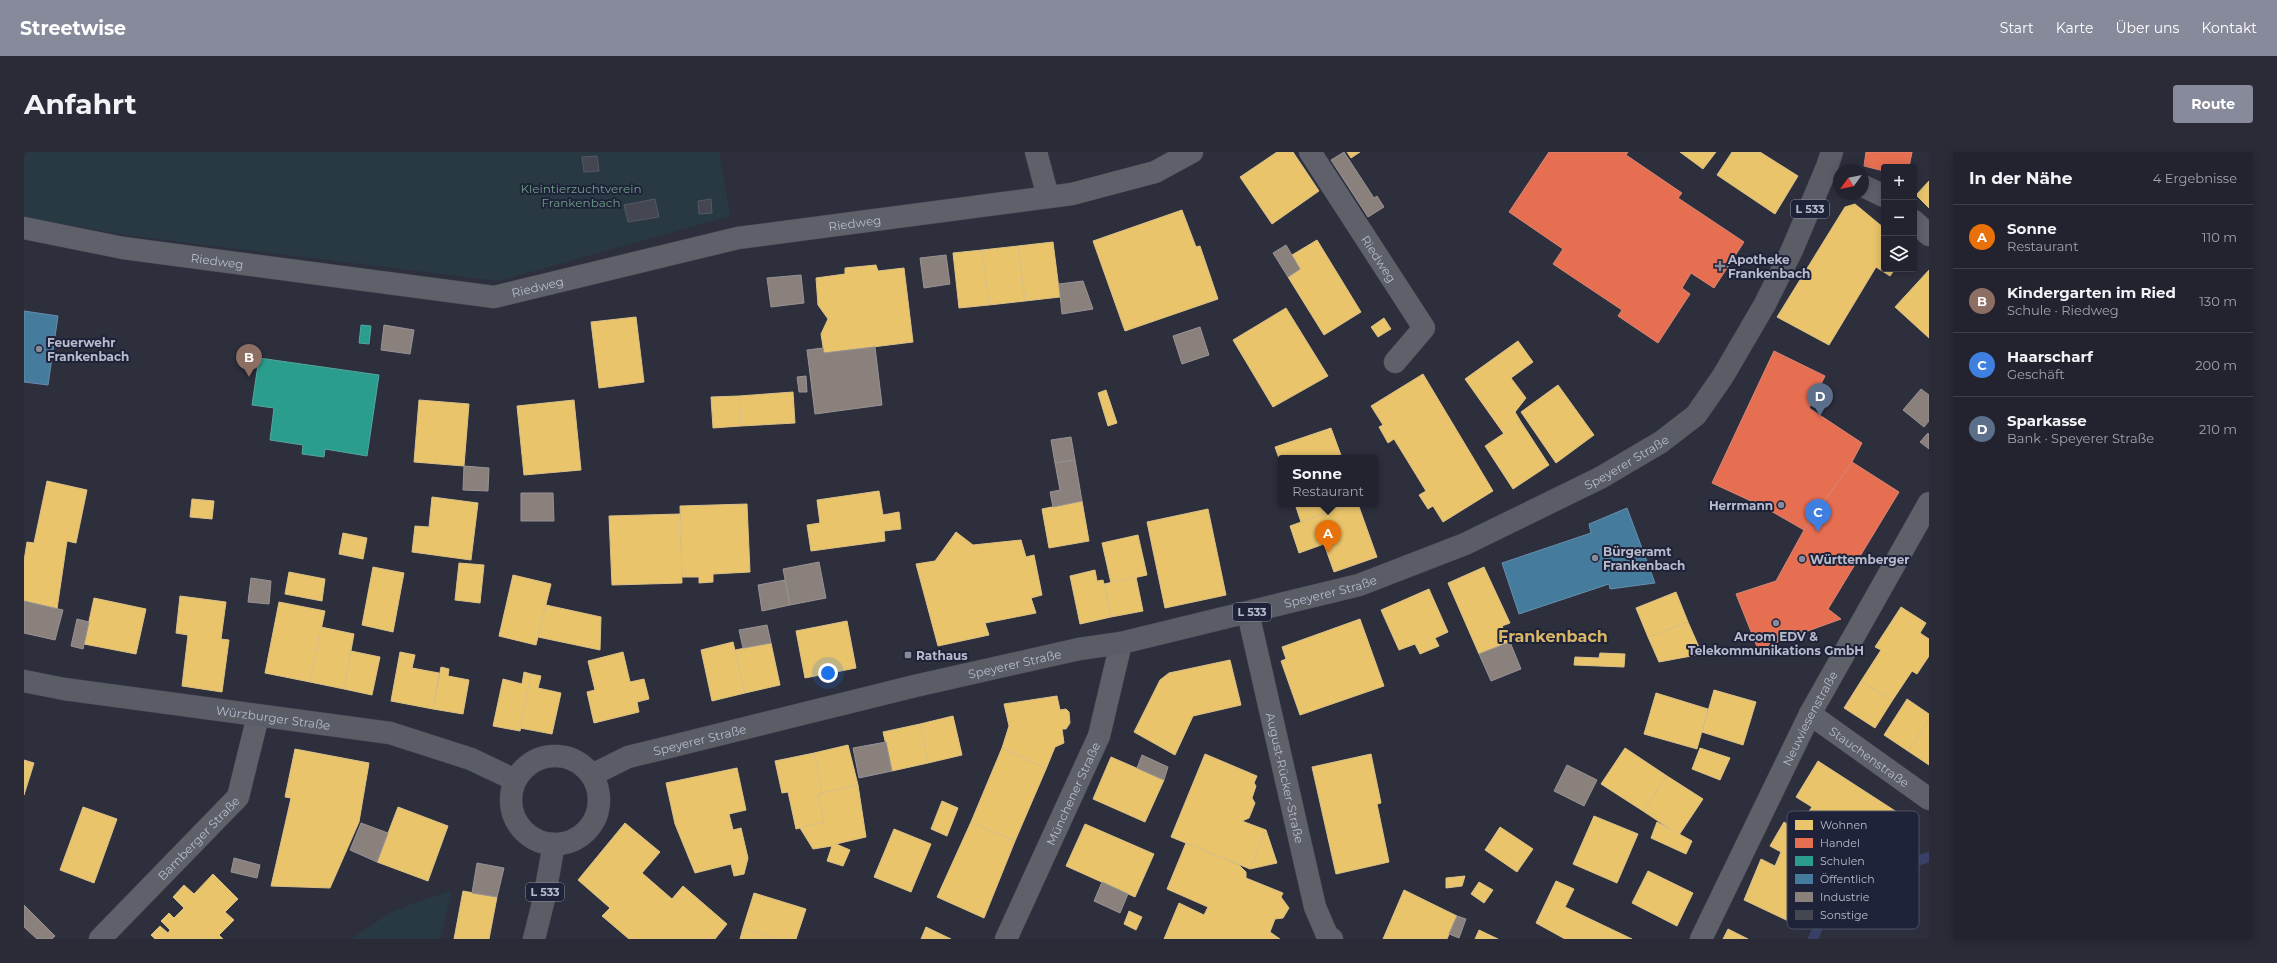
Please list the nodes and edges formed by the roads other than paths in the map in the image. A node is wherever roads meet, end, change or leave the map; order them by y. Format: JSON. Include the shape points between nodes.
{"nodes":[{"id":1,"x":1036,"y":152,"type":"edge"},
{"id":2,"x":1192,"y":152,"type":"edge"},
{"id":3,"x":1310,"y":152,"type":"edge"},
{"id":4,"x":1833,"y":164,"type":"edge"},
{"id":5,"x":1869,"y":189,"type":"edge"},
{"id":6,"x":1881,"y":195,"type":"edge"},
{"id":7,"x":1048,"y":197,"type":"junction"},
{"id":8,"x":1917,"y":224,"type":"edge"},
{"id":9,"x":24,"y":228,"type":"edge"},
{"id":10,"x":1929,"y":234,"type":"edge"},
{"id":11,"x":1395,"y":362,"type":"dead end"},
{"id":12,"x":1929,"y":503,"type":"edge"},
{"id":13,"x":1248,"y":613,"type":"junction"},
{"id":14,"x":1121,"y":643,"type":"junction"},
{"id":15,"x":24,"y":681,"type":"edge"},
{"id":16,"x":1810,"y":714,"type":"junction"},
{"id":17,"x":258,"y":716,"type":"junction"},
{"id":18,"x":592,"y":775,"type":"junction"},
{"id":19,"x":515,"y":780,"type":"junction"},
{"id":20,"x":1929,"y":799,"type":"edge"},
{"id":21,"x":554,"y":844,"type":"junction"},
{"id":22,"x":100,"y":939,"type":"edge"},
{"id":23,"x":534,"y":939,"type":"edge"},
{"id":24,"x":1006,"y":939,"type":"edge"},
{"id":25,"x":1332,"y":939,"type":"edge"},
{"id":26,"x":1701,"y":939,"type":"edge"}],
"edges":[{"from":1,"to":7,"type":"street"},
{"from":2,"to":7,"type":"street","name":"Riedweg","via":[[1155,172],[1072,194]]},
{"from":3,"to":11,"type":"street","name":"Riedweg","via":[[1424,328]]},
{"from":4,"to":13,"type":"main road","name":"Speyerer Straße","number":"L 533","via":[[1765,304],[1727,369],[1696,415],[1666,438],[1600,478],[1465,544],[1359,585]]},
{"from":5,"to":6,"type":"street"},
{"from":7,"to":9,"type":"street","name":"Riedweg","via":[[738,238],[494,297],[123,248]]},
{"from":8,"to":10,"type":"street"},
{"from":12,"to":16,"type":"street","name":"Neuwiesenstraße"},
{"from":13,"to":14,"type":"main road","name":"Speyerer Straße","number":"L 533"},
{"from":13,"to":25,"type":"street","name":"August-Rücker-Straße","via":[[1315,907],[1327,935]]},
{"from":14,"to":18,"type":"main road","name":"Speyerer Straße","number":"L 533","via":[[1079,649],[915,686],[648,752],[628,757]]},
{"from":14,"to":24,"type":"street","name":"Münchener Straße","via":[[1099,736]]},
{"from":15,"to":17,"type":"main road","name":"Würzburger Straße"},
{"from":16,"to":20,"type":"street","name":"Stauchenstraße"},
{"from":16,"to":26,"type":"street","name":"Neuwiesenstraße"},
{"from":17,"to":19,"type":"main road","name":"Würzburger Straße","via":[[390,733],[471,759]]},
{"from":17,"to":22,"type":"street","name":"Bamberger Straße","via":[[238,796]]},
{"from":18,"to":19,"type":"main road","via":[[584,765],[573,758],[550,755],[533,761]]},
{"from":18,"to":21,"type":"main road","via":[[598,784],[600,800],[598,813],[591,827],[572,842]]},
{"from":19,"to":21,"type":"main road","via":[[511,808],[516,821],[525,833],[538,841]]},
{"from":21,"to":23,"type":"main road","number":"L 533"}]}
